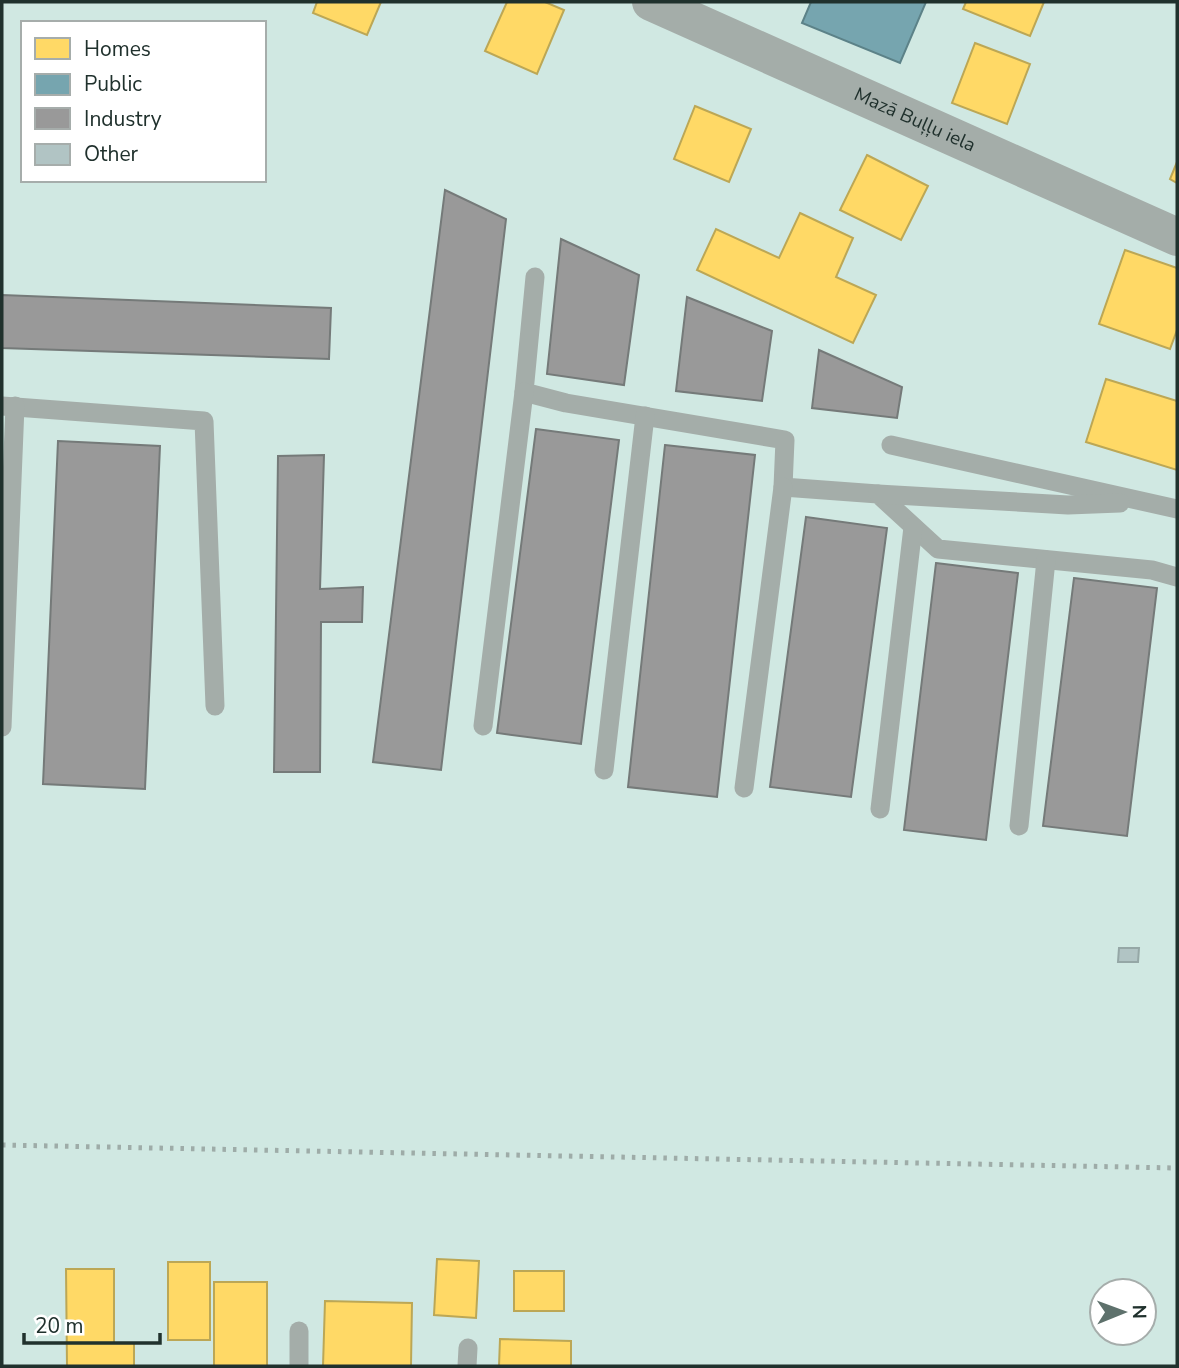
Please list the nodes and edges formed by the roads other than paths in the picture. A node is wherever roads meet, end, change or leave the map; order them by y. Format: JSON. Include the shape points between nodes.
{"nodes":[{"id":1,"x":651,"y":2,"type":"edge"},
{"id":2,"x":1177,"y":237,"type":"edge"},
{"id":3,"x":534,"y":276,"type":"dead end"},
{"id":4,"x":524,"y":392,"type":"junction"},
{"id":5,"x":8,"y":406,"type":"edge"},
{"id":6,"x":645,"y":416,"type":"junction"},
{"id":7,"x":891,"y":445,"type":"dead end"},
{"id":8,"x":783,"y":487,"type":"junction"},
{"id":9,"x":878,"y":494,"type":"junction"},
{"id":10,"x":1146,"y":502,"type":"junction"},
{"id":11,"x":1177,"y":509,"type":"edge"},
{"id":12,"x":913,"y":527,"type":"junction"},
{"id":13,"x":1046,"y":560,"type":"junction"},
{"id":14,"x":1177,"y":577,"type":"edge"},
{"id":15,"x":215,"y":706,"type":"dead end"},
{"id":16,"x":483,"y":726,"type":"dead end"},
{"id":17,"x":2,"y":727,"type":"edge"},
{"id":18,"x":604,"y":770,"type":"dead end"},
{"id":19,"x":744,"y":788,"type":"dead end"},
{"id":20,"x":880,"y":809,"type":"dead end"},
{"id":21,"x":1019,"y":826,"type":"dead end"},
{"id":22,"x":299,"y":1331,"type":"dead end"},
{"id":23,"x":299,"y":1366,"type":"edge"}],
"edges":[{"from":1,"to":2,"type":"street","name":"Mazā Buļļu iela"},
{"from":3,"to":4,"type":"lane"},
{"from":4,"to":6,"type":"lane"},
{"from":4,"to":16,"type":"lane"},
{"from":5,"to":15,"type":"lane","via":[[204,421]]},
{"from":5,"to":17,"type":"lane"},
{"from":6,"to":8,"type":"lane","via":[[785,440]]},
{"from":6,"to":18,"type":"lane"},
{"from":7,"to":10,"type":"lane"},
{"from":8,"to":9,"type":"lane"},
{"from":8,"to":19,"type":"lane"},
{"from":9,"to":10,"type":"lane","via":[[1068,505]]},
{"from":9,"to":12,"type":"lane"},
{"from":10,"to":11,"type":"lane"},
{"from":12,"to":13,"type":"lane","via":[[938,549]]},
{"from":12,"to":20,"type":"lane"},
{"from":13,"to":14,"type":"lane","via":[[1152,570]]},
{"from":13,"to":21,"type":"lane"},
{"from":22,"to":23,"type":"lane"}]}
